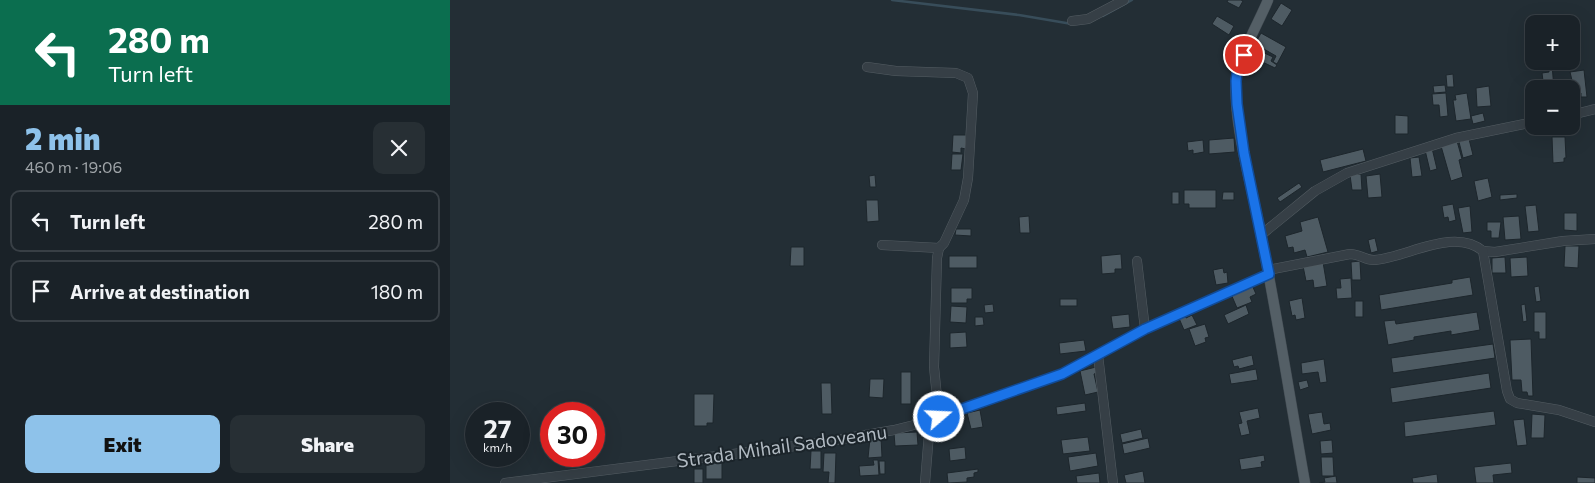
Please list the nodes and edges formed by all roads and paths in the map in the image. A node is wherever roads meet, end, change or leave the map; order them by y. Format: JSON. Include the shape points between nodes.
{"nodes":[{"id":1,"x":1124,"y":0,"type":"edge"},
{"id":2,"x":1268,"y":0,"type":"edge"},
{"id":3,"x":1072,"y":21,"type":"dead end"},
{"id":4,"x":867,"y":67,"type":"dead end"},
{"id":5,"x":1595,"y":109,"type":"edge"},
{"id":6,"x":1580,"y":113,"type":"edge"},
{"id":7,"x":1525,"y":124,"type":"edge"},
{"id":8,"x":1261,"y":235,"type":"junction"},
{"id":9,"x":1595,"y":239,"type":"edge"},
{"id":10,"x":882,"y":245,"type":"dead end"},
{"id":11,"x":939,"y":248,"type":"junction"},
{"id":12,"x":1483,"y":251,"type":"junction"},
{"id":13,"x":1137,"y":261,"type":"dead end"},
{"id":14,"x":1268,"y":272,"type":"junction"},
{"id":15,"x":1145,"y":329,"type":"junction"},
{"id":16,"x":1098,"y":355,"type":"junction"},
{"id":17,"x":934,"y":419,"type":"junction"},
{"id":18,"x":1595,"y":422,"type":"edge"},
{"id":19,"x":505,"y":483,"type":"edge"},
{"id":20,"x":925,"y":483,"type":"edge"},
{"id":21,"x":1113,"y":483,"type":"edge"},
{"id":22,"x":1305,"y":483,"type":"edge"}],
"edges":[{"from":1,"to":3,"type":"street","via":[[1088,19]]},
{"from":2,"to":8,"type":"main road","via":[[1238,66],[1236,81],[1244,153]]},
{"from":4,"to":11,"type":"street","via":[[956,74],[968,78],[973,93],[967,186],[948,236]]},
{"from":5,"to":6,"type":"street"},
{"from":7,"to":8,"type":"street","via":[[1456,138],[1347,173],[1315,191]]},
{"from":8,"to":14,"type":"main road"},
{"from":9,"to":12,"type":"street"},
{"from":10,"to":11,"type":"street"},
{"from":11,"to":17,"type":"street"},
{"from":12,"to":14,"type":"street","name":"Strada Mihail Sadoveanu","via":[[1466,242],[1451,242],[1374,261],[1350,254]]},
{"from":12,"to":18,"type":"street","via":[[1510,399]]},
{"from":13,"to":15,"type":"street"},
{"from":14,"to":15,"type":"street","name":"Strada Mihail Sadoveanu"},
{"from":14,"to":22,"type":"main road"},
{"from":15,"to":16,"type":"street","name":"Strada Mihail Sadoveanu"},
{"from":16,"to":17,"type":"street","name":"Strada Mihail Sadoveanu","via":[[1053,378]]},
{"from":16,"to":21,"type":"street"},
{"from":17,"to":19,"type":"street","name":"Strada Mihail Sadoveanu","via":[[894,430],[819,443]]},
{"from":17,"to":20,"type":"street"}]}
